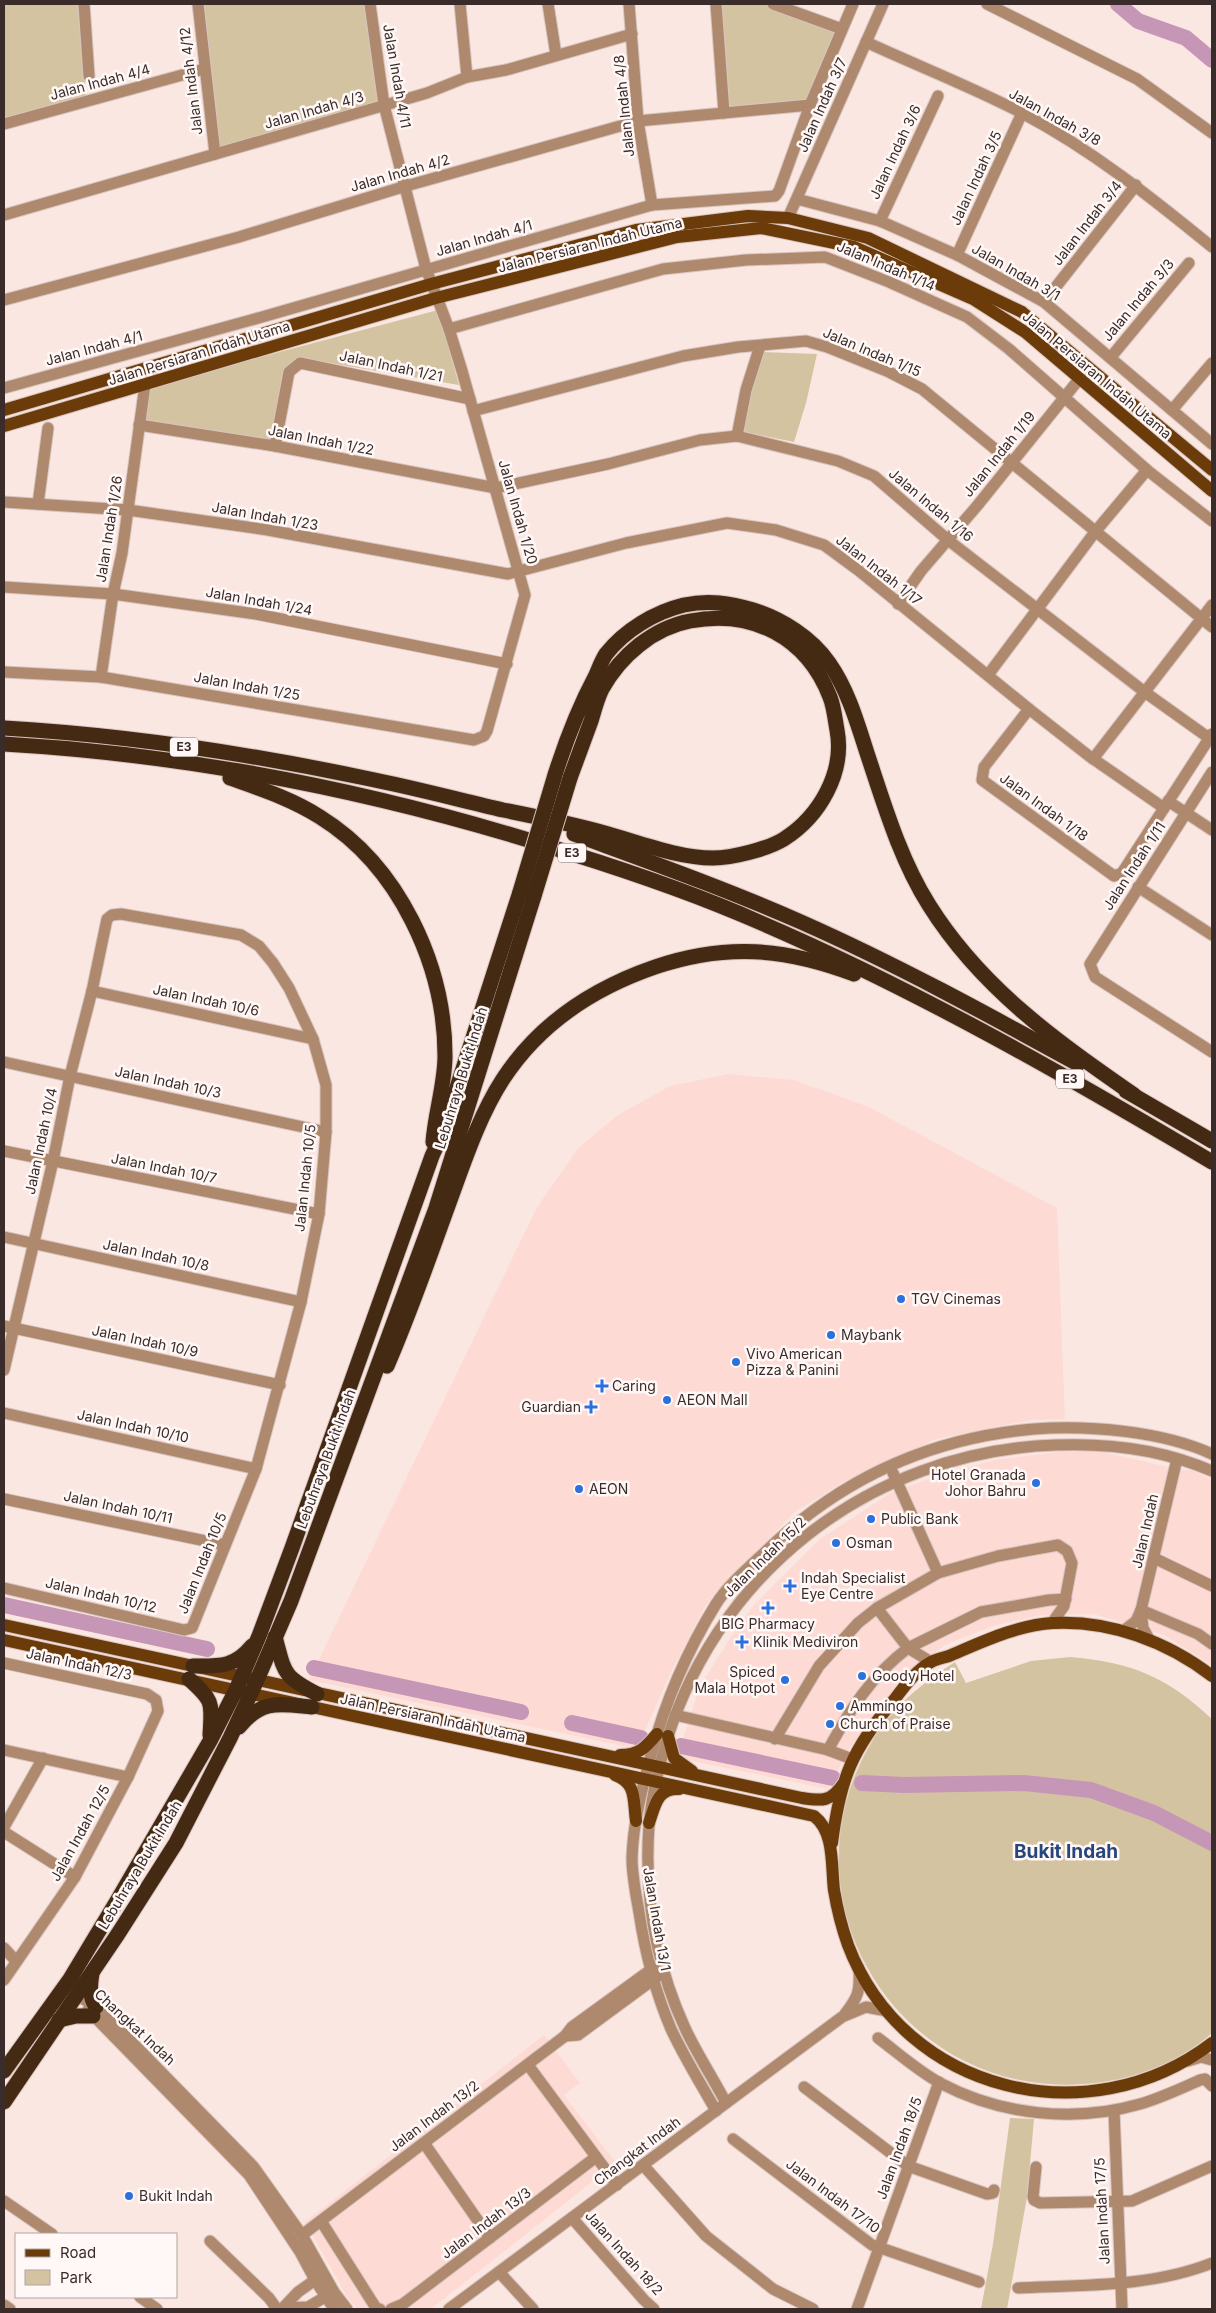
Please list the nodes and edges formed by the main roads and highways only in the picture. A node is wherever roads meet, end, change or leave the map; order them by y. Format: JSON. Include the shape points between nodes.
{"nodes":[{"id":1,"x":1077,"y":358,"type":"junction"},
{"id":2,"x":1080,"y":378,"type":"junction"},
{"id":3,"x":1104,"y":380,"type":"junction"},
{"id":4,"x":4,"y":410,"type":"edge"},
{"id":5,"x":4,"y":426,"type":"edge"},
{"id":6,"x":1212,"y":470,"type":"edge"},
{"id":7,"x":1207,"y":481,"type":"edge"},
{"id":8,"x":1212,"y":491,"type":"edge"},
{"id":9,"x":4,"y":728,"type":"edge"},
{"id":10,"x":4,"y":744,"type":"edge"},
{"id":11,"x":198,"y":766,"type":"junction"},
{"id":12,"x":562,"y":776,"type":"junction"},
{"id":13,"x":516,"y":813,"type":"junction"},
{"id":14,"x":527,"y":894,"type":"junction"},
{"id":15,"x":926,"y":1001,"type":"junction"},
{"id":16,"x":1134,"y":1095,"type":"junction"},
{"id":17,"x":1212,"y":1142,"type":"edge"},
{"id":18,"x":432,"y":1156,"type":"junction"},
{"id":19,"x":1212,"y":1162,"type":"edge"},
{"id":20,"x":352,"y":1439,"type":"junction"},
{"id":21,"x":4,"y":1625,"type":"edge"},
{"id":22,"x":259,"y":1636,"type":"junction"},
{"id":23,"x":275,"y":1637,"type":"junction"},
{"id":24,"x":4,"y":1639,"type":"edge"},
{"id":25,"x":191,"y":1672,"type":"junction"},
{"id":26,"x":1212,"y":1676,"type":"edge"},
{"id":27,"x":246,"y":1685,"type":"junction"},
{"id":28,"x":314,"y":1701,"type":"junction"},
{"id":29,"x":230,"y":1738,"type":"junction"},
{"id":30,"x":210,"y":1741,"type":"junction"},
{"id":31,"x":600,"y":1754,"type":"junction"},
{"id":32,"x":600,"y":1768,"type":"junction"},
{"id":33,"x":703,"y":1777,"type":"junction"},
{"id":34,"x":843,"y":1784,"type":"junction"},
{"id":35,"x":699,"y":1790,"type":"junction"},
{"id":36,"x":636,"y":1821,"type":"road end"},
{"id":37,"x":649,"y":1823,"type":"road end"},
{"id":38,"x":831,"y":1853,"type":"junction"},
{"id":39,"x":117,"y":1901,"type":"junction"},
{"id":40,"x":92,"y":1972,"type":"junction"},
{"id":41,"x":77,"y":1994,"type":"junction"},
{"id":42,"x":60,"y":2020,"type":"junction"},
{"id":43,"x":1212,"y":2043,"type":"edge"},
{"id":44,"x":6,"y":2068,"type":"edge"},
{"id":45,"x":4,"y":2102,"type":"edge"}],
"edges":[{"from":1,"to":2,"type":"main road"},
{"from":1,"to":3,"type":"main road","name":"Jalan Persiaran Indah Utama"},
{"from":1,"to":4,"type":"main road","name":"Jalan Persiaran Indah Utama","via":[[1022,312],[868,238],[788,218],[748,216],[636,230],[431,284]]},
{"from":2,"to":3,"type":"main road","via":[[1089,376]]},
{"from":2,"to":5,"type":"main road","name":"Jalan Persiaran Indah Utama","via":[[1025,332],[973,299],[854,247],[760,228],[678,237],[436,298]]},
{"from":2,"to":7,"type":"main road","name":"Jalan Persiaran Indah Utama"},
{"from":3,"to":6,"type":"main road","name":"Jalan Persiaran Indah Utama"},
{"from":7,"to":8,"type":"main road","name":"Jalan Persiaran Indah Utama"},
{"from":9,"to":13,"type":"highway","number":"E3","via":[[209,750],[364,777]]},
{"from":10,"to":11,"type":"highway","number":"E3"},
{"from":11,"to":15,"type":"highway","number":"E3","via":[[381,800],[605,864],[758,921]]},
{"from":11,"to":18,"type":"highway","via":[[272,793],[322,818],[376,865],[405,906],[431,966],[443,1024],[445,1064],[435,1116]]},
{"from":12,"to":13,"type":"highway","via":[[602,689],[624,659],[649,637],[674,624],[714,616],[743,619],[780,634],[806,655],[831,698],[839,741],[831,786],[810,816],[783,840],[740,855],[712,858],[655,848]]},
{"from":12,"to":14,"type":"highway","name":"Lebuhraya Bukit Indah","bridge":true},
{"from":12,"to":16,"type":"highway","via":[[564,747],[606,654],[638,625],[666,609],[704,601],[732,604],[772,616],[798,632],[828,661],[848,695],[886,810],[909,866],[928,904],[959,949],[1006,998]]},
{"from":13,"to":16,"type":"highway","number":"E3","via":[[749,900],[844,942],[946,992]]},
{"from":14,"to":18,"type":"highway","name":"Lebuhraya Bukit Indah"},
{"from":14,"to":20,"type":"highway","name":"Lebuhraya Bukit Indah","via":[[449,1170]]},
{"from":15,"to":19,"type":"highway","number":"E3","via":[[1064,1075]]},
{"from":15,"to":20,"type":"highway","via":[[847,971],[790,955],[734,950],[684,957],[627,976],[572,1007],[527,1049],[503,1079],[482,1119],[401,1332],[367,1413]]},
{"from":16,"to":17,"type":"highway","number":"E3"},
{"from":18,"to":22,"type":"highway","name":"Lebuhraya Bukit Indah"},
{"from":20,"to":23,"type":"highway","name":"Lebuhraya Bukit Indah"},
{"from":21,"to":25,"type":"main road","name":"Jalan Persiaran Indah Utama"},
{"from":22,"to":25,"type":"highway","via":[[243,1657],[228,1664]]},
{"from":22,"to":27,"type":"highway","name":"Lebuhraya Bukit Indah"},
{"from":23,"to":27,"type":"highway","name":"Lebuhraya Bukit Indah"},
{"from":23,"to":28,"type":"highway","via":[[288,1676]]},
{"from":24,"to":25,"type":"main road","name":"Jalan Persiaran Indah Utama"},
{"from":25,"to":27,"type":"main road","name":"Jalan Persiaran Indah Utama"},
{"from":25,"to":30,"type":"highway","via":[[212,1706]]},
{"from":26,"to":34,"type":"main road","name":"Jalan Persiaran Indah Utama","via":[[1149,1640],[1123,1631],[1052,1623],[1000,1634],[930,1662],[917,1674],[877,1719],[852,1758]]},
{"from":27,"to":28,"type":"main road","name":"Jalan Persiaran Indah Utama"},
{"from":27,"to":29,"type":"highway","name":"Lebuhraya Bukit Indah"},
{"from":27,"to":30,"type":"highway","name":"Lebuhraya Bukit Indah"},
{"from":28,"to":29,"type":"highway","via":[[258,1708]]},
{"from":28,"to":31,"type":"main road","name":"Jalan Persiaran Indah Utama"},
{"from":28,"to":32,"type":"main road","name":"Jalan Persiaran Indah Utama"},
{"from":29,"to":40,"type":"highway","name":"Lebuhraya Bukit Indah","via":[[176,1843]]},
{"from":30,"to":39,"type":"highway","name":"Lebuhraya Bukit Indah"},
{"from":31,"to":33,"type":"main road","name":"Jalan Persiaran Indah Utama"},
{"from":31,"to":33,"type":"main road","via":[[637,1753],[662,1735],[677,1762]]},
{"from":32,"to":35,"type":"main road","name":"Jalan Persiaran Indah Utama"},
{"from":32,"to":36,"type":"main road","via":[[630,1784]]},
{"from":33,"to":34,"type":"main road","name":"Jalan Persiaran Indah Utama","via":[[815,1800],[830,1798]]},
{"from":34,"to":38,"type":"main road","name":"Jalan Persiaran Indah Utama"},
{"from":35,"to":37,"type":"main road","via":[[670,1789],[662,1792]]},
{"from":35,"to":38,"type":"main road","name":"Jalan Persiaran Indah Utama","via":[[814,1816],[825,1829]]},
{"from":38,"to":43,"type":"main road","name":"Jalan Persiaran Indah Utama","via":[[840,1919],[870,1991],[913,2037],[957,2066],[982,2078],[1025,2091],[1086,2093],[1161,2074],[1186,2062]]},
{"from":39,"to":41,"type":"highway","via":[[115,1916],[77,1981]]},
{"from":39,"to":44,"type":"highway","name":"Lebuhraya Bukit Indah","via":[[70,1979]]},
{"from":40,"to":41,"type":"highway","name":"Lebuhraya Bukit Indah"},
{"from":40,"to":42,"type":"highway","via":[[90,1991],[95,2012]]},
{"from":41,"to":42,"type":"highway","name":"Lebuhraya Bukit Indah"},
{"from":41,"to":44,"type":"highway","via":[[68,1994],[23,2055]]},
{"from":42,"to":45,"type":"highway","name":"Lebuhraya Bukit Indah"}]}
